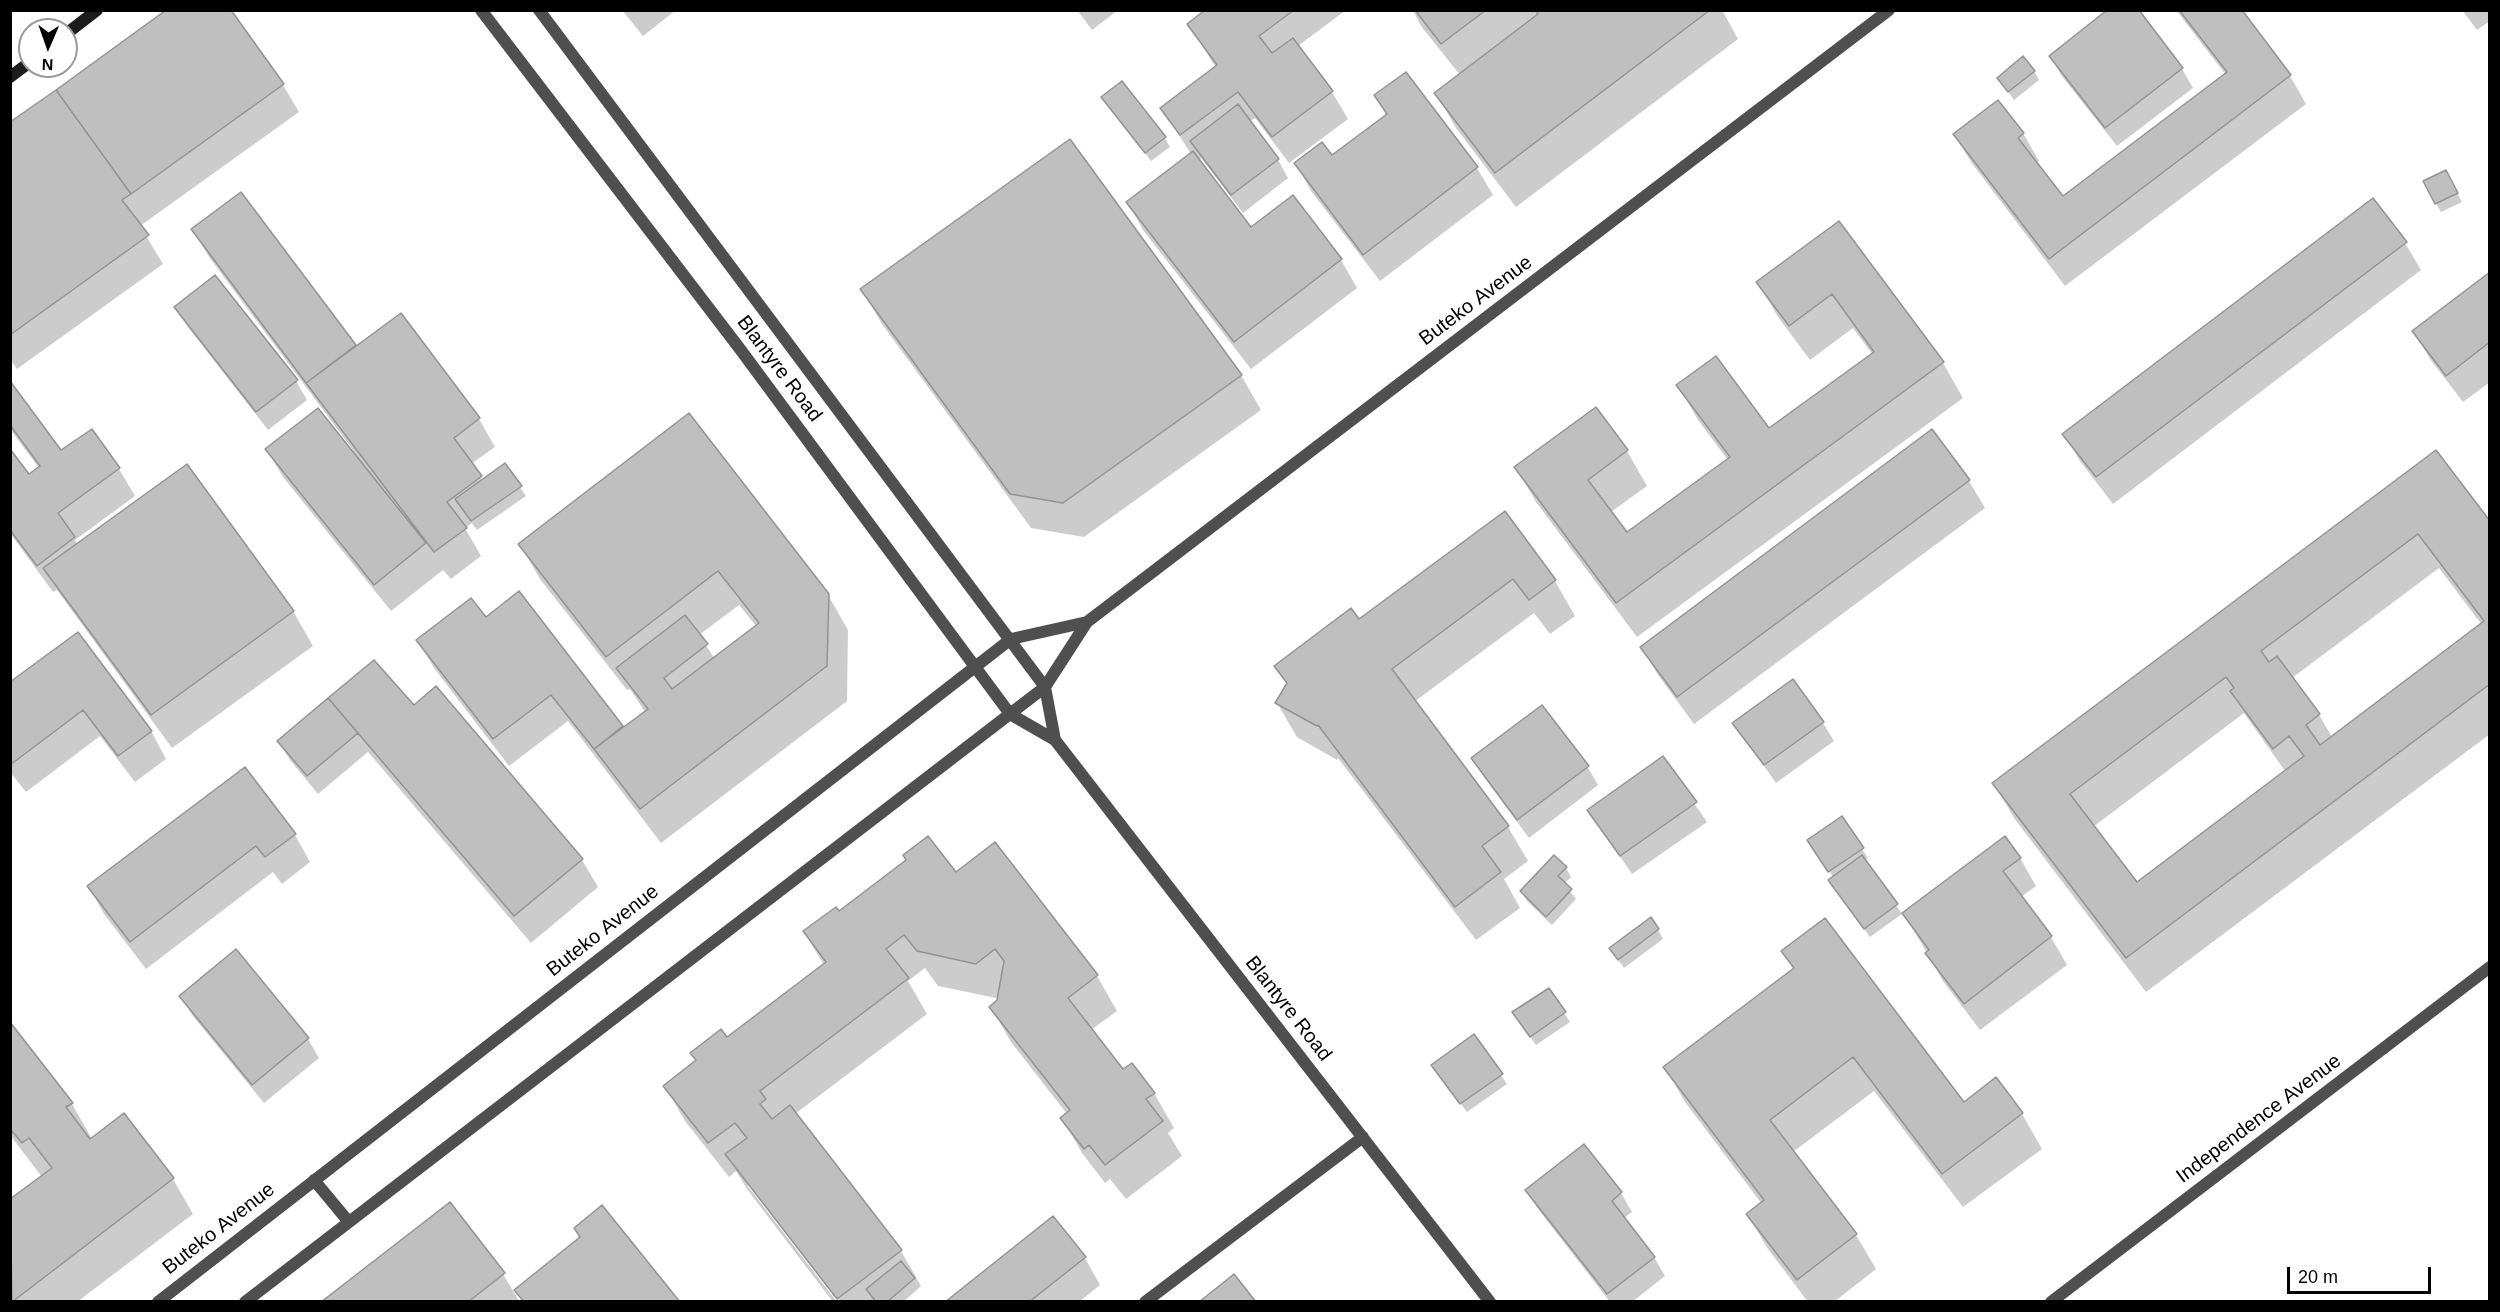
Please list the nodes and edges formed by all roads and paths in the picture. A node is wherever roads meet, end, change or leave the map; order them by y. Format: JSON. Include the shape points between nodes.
{"nodes":[{"id":1,"x":97,"y":10,"type":"edge"},
{"id":2,"x":481,"y":10,"type":"edge"},
{"id":3,"x":539,"y":10,"type":"edge"},
{"id":4,"x":1889,"y":10,"type":"edge"},
{"id":5,"x":78,"y":25,"type":"edge"},
{"id":6,"x":1087,"y":622,"type":"junction"},
{"id":7,"x":1011,"y":639,"type":"junction"},
{"id":8,"x":974,"y":666,"type":"junction"},
{"id":9,"x":1045,"y":687,"type":"junction"},
{"id":10,"x":1010,"y":714,"type":"junction"},
{"id":11,"x":1055,"y":740,"type":"junction"},
{"id":12,"x":2490,"y":967,"type":"edge"},
{"id":13,"x":1363,"y":1137,"type":"junction"},
{"id":14,"x":314,"y":1180,"type":"junction"},
{"id":15,"x":348,"y":1221,"type":"junction"},
{"id":16,"x":158,"y":1302,"type":"edge"},
{"id":17,"x":245,"y":1302,"type":"edge"},
{"id":18,"x":1145,"y":1302,"type":"edge"},
{"id":19,"x":1490,"y":1302,"type":"edge"},
{"id":20,"x":2051,"y":1302,"type":"edge"}],
"edges":[{"from":1,"to":5,"type":"main road"},
{"from":2,"to":8,"type":"street","name":"Blantyre Road","via":[[740,349]]},
{"from":3,"to":7,"type":"street","name":"Blantyre Road"},
{"from":4,"to":6,"type":"street","name":"Buteko Avenue"},
{"from":6,"to":7,"type":"street","name":"Buteko Avenue"},
{"from":6,"to":9,"type":"street","name":"Buteko Avenue"},
{"from":7,"to":8,"type":"street","name":"Buteko Avenue"},
{"from":7,"to":9,"type":"street","name":"Blantyre Road"},
{"from":8,"to":10,"type":"street","name":"Blantyre Road"},
{"from":8,"to":14,"type":"street","name":"Buteko Avenue"},
{"from":9,"to":10,"type":"street","name":"Buteko Avenue"},
{"from":9,"to":11,"type":"street","name":"Blantyre Road"},
{"from":10,"to":11,"type":"street","name":"Blantyre Road"},
{"from":10,"to":15,"type":"street","name":"Buteko Avenue"},
{"from":11,"to":13,"type":"street","name":"Blantyre Road"},
{"from":12,"to":20,"type":"street","name":"Independence Avenue"},
{"from":13,"to":18,"type":"street"},
{"from":13,"to":19,"type":"street","name":"Blantyre Road"},
{"from":14,"to":15,"type":"street"},
{"from":14,"to":16,"type":"street","name":"Buteko Avenue"},
{"from":15,"to":17,"type":"street","name":"Buteko Avenue"}]}
